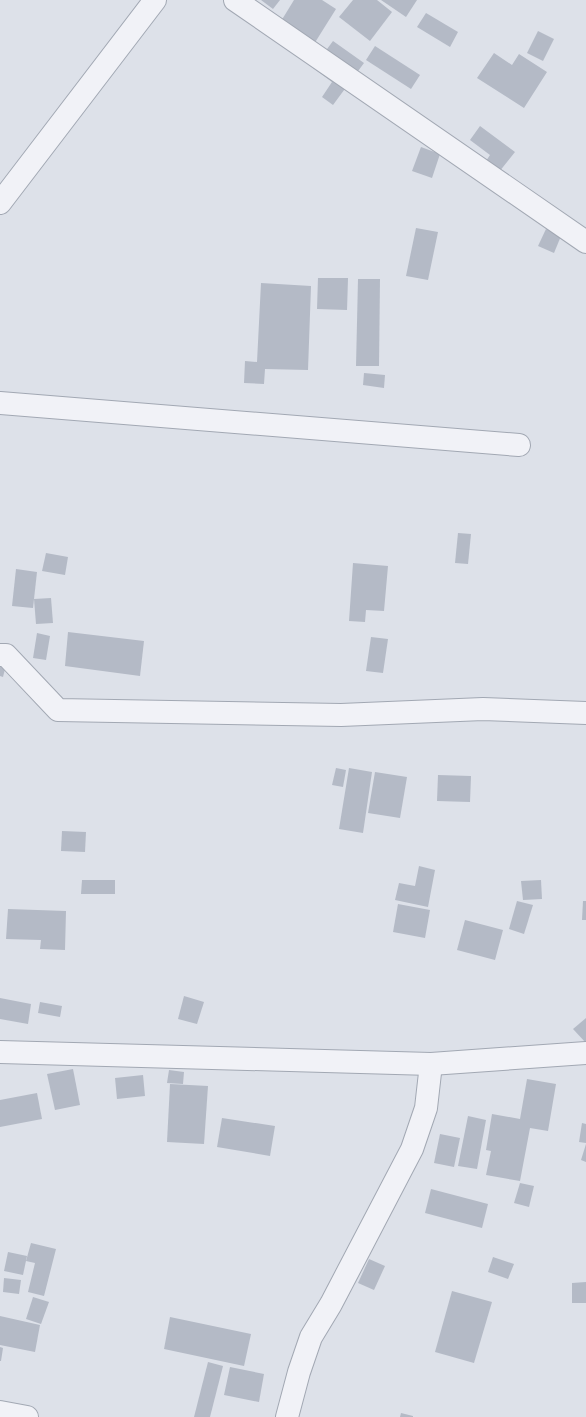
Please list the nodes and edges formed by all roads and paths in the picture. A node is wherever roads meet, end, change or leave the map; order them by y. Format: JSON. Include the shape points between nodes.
{"nodes":[{"id":1,"x":155,"y":0,"type":"edge"},
{"id":2,"x":235,"y":0,"type":"edge"},
{"id":3,"x":0,"y":204,"type":"edge"},
{"id":4,"x":586,"y":242,"type":"edge"},
{"id":5,"x":0,"y":403,"type":"edge"},
{"id":6,"x":519,"y":445,"type":"dead end"},
{"id":7,"x":2,"y":657,"type":"edge"},
{"id":8,"x":586,"y":713,"type":"edge"},
{"id":9,"x":0,"y":1052,"type":"edge"},
{"id":10,"x":586,"y":1053,"type":"edge"},
{"id":11,"x":431,"y":1064,"type":"junction"},
{"id":12,"x":0,"y":1412,"type":"edge"},
{"id":13,"x":27,"y":1417,"type":"edge"},
{"id":14,"x":288,"y":1417,"type":"edge"}],
"edges":[{"from":1,"to":3,"type":"street"},
{"from":2,"to":4,"type":"street"},
{"from":5,"to":6,"type":"street"},
{"from":7,"to":8,"type":"street","via":[[58,710],[341,715],[483,709]]},
{"from":9,"to":11,"type":"street"},
{"from":10,"to":11,"type":"street"},
{"from":11,"to":14,"type":"street","via":[[426,1108],[412,1149],[331,1304],[311,1337]]},
{"from":12,"to":13,"type":"street"}]}
